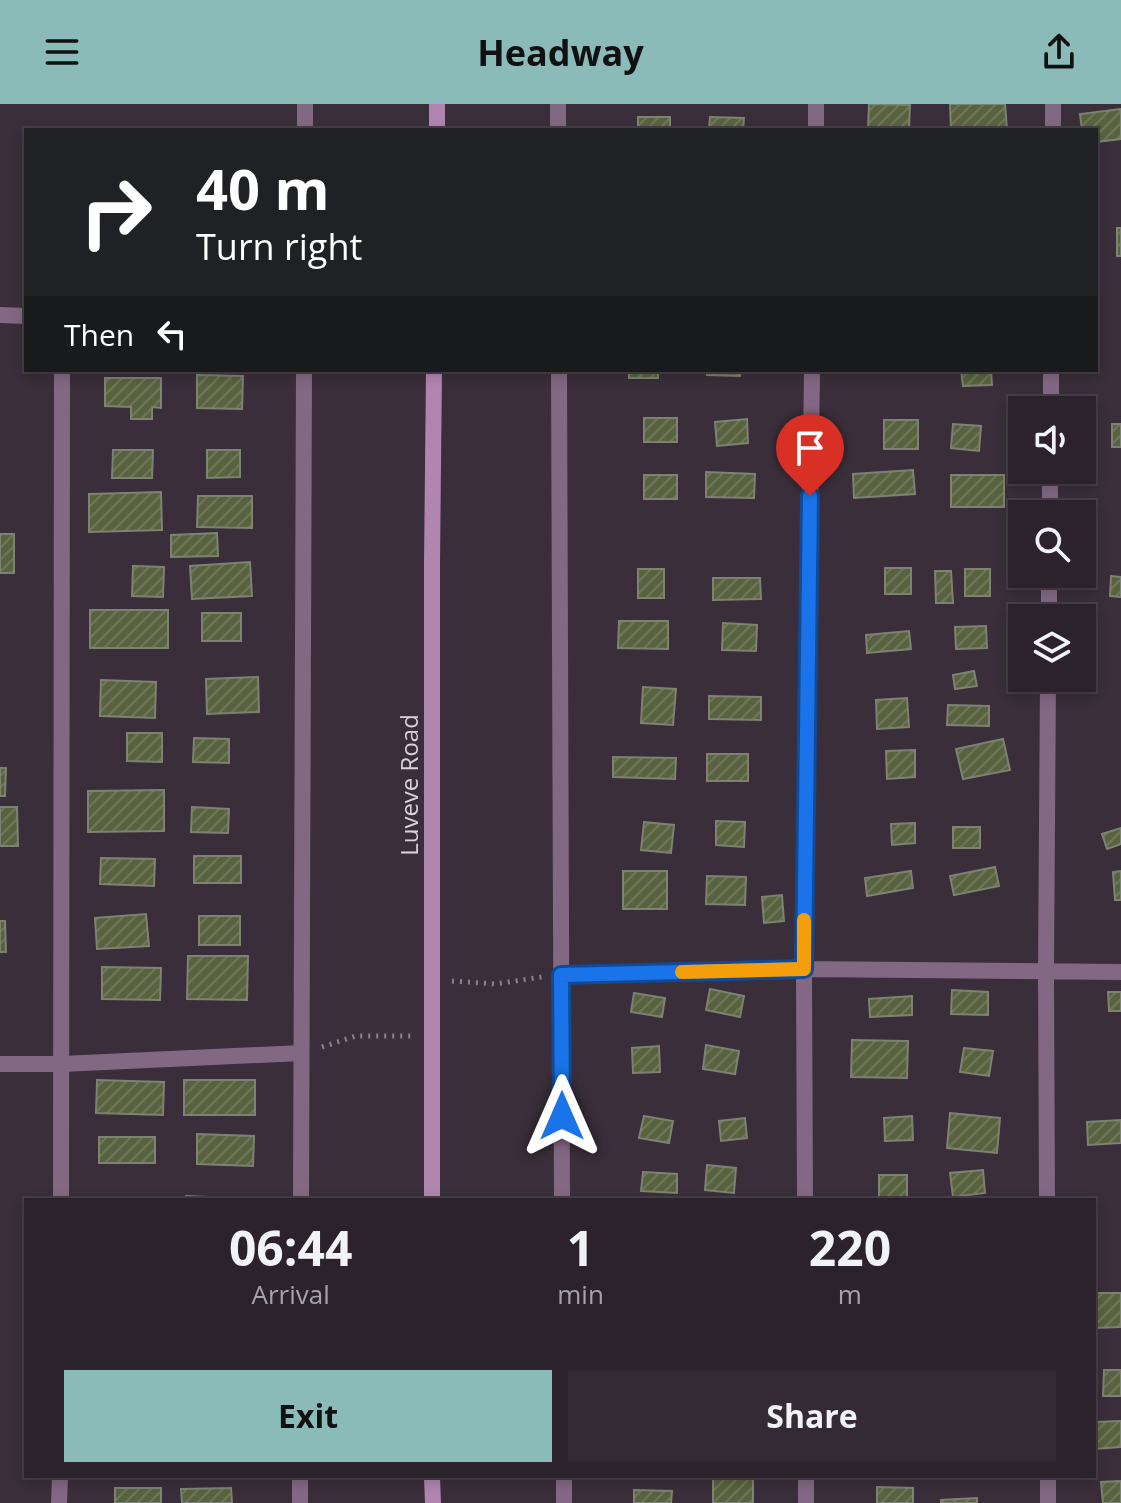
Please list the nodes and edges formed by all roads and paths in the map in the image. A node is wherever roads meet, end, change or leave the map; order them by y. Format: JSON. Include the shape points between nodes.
{"nodes":[{"id":1,"x":305,"y":104,"type":"edge"},
{"id":2,"x":437,"y":104,"type":"edge"},
{"id":3,"x":558,"y":104,"type":"edge"},
{"id":4,"x":816,"y":104,"type":"edge"},
{"id":5,"x":1053,"y":104,"type":"edge"},
{"id":6,"x":305,"y":128,"type":"edge"},
{"id":7,"x":437,"y":128,"type":"edge"},
{"id":8,"x":558,"y":128,"type":"edge"},
{"id":9,"x":816,"y":128,"type":"edge"},
{"id":10,"x":1053,"y":128,"type":"edge"},
{"id":11,"x":0,"y":315,"type":"edge"},
{"id":12,"x":24,"y":316,"type":"edge"},
{"id":13,"x":62,"y":372,"type":"edge"},
{"id":14,"x":304,"y":372,"type":"edge"},
{"id":15,"x":434,"y":372,"type":"edge"},
{"id":16,"x":559,"y":372,"type":"edge"},
{"id":17,"x":812,"y":372,"type":"edge"},
{"id":18,"x":1051,"y":372,"type":"edge"},
{"id":19,"x":1051,"y":396,"type":"edge"},
{"id":20,"x":1048,"y":692,"type":"edge"},
{"id":21,"x":804,"y":969,"type":"junction"},
{"id":22,"x":1046,"y":971,"type":"junction"},
{"id":23,"x":1121,"y":972,"type":"edge"},
{"id":24,"x":561,"y":975,"type":"junction"},
{"id":25,"x":431,"y":980,"type":"junction"},
{"id":26,"x":431,"y":1037,"type":"junction"},
{"id":27,"x":301,"y":1053,"type":"junction"},
{"id":28,"x":0,"y":1064,"type":"edge"},
{"id":29,"x":62,"y":1064,"type":"junction"},
{"id":30,"x":61,"y":1198,"type":"edge"},
{"id":31,"x":301,"y":1198,"type":"edge"},
{"id":32,"x":432,"y":1198,"type":"edge"},
{"id":33,"x":562,"y":1198,"type":"edge"},
{"id":34,"x":805,"y":1198,"type":"edge"},
{"id":35,"x":1047,"y":1198,"type":"edge"},
{"id":36,"x":60,"y":1478,"type":"edge"},
{"id":37,"x":300,"y":1478,"type":"edge"},
{"id":38,"x":432,"y":1478,"type":"edge"},
{"id":39,"x":564,"y":1478,"type":"edge"},
{"id":40,"x":806,"y":1478,"type":"edge"},
{"id":41,"x":1048,"y":1478,"type":"edge"},
{"id":42,"x":59,"y":1503,"type":"edge"},
{"id":43,"x":300,"y":1503,"type":"edge"},
{"id":44,"x":433,"y":1503,"type":"edge"},
{"id":45,"x":564,"y":1503,"type":"edge"},
{"id":46,"x":806,"y":1503,"type":"edge"},
{"id":47,"x":1048,"y":1503,"type":"edge"}],
"edges":[{"from":1,"to":6,"type":"street"},
{"from":2,"to":7,"type":"street"},
{"from":3,"to":8,"type":"street"},
{"from":4,"to":9,"type":"street"},
{"from":5,"to":10,"type":"street"},
{"from":11,"to":12,"type":"street"},
{"from":13,"to":29,"type":"street"},
{"from":14,"to":27,"type":"street"},
{"from":15,"to":25,"type":"street","name":"Luveve Road"},
{"from":16,"to":24,"type":"street"},
{"from":17,"to":21,"type":"street"},
{"from":18,"to":19,"type":"street"},
{"from":20,"to":22,"type":"street"},
{"from":21,"to":22,"type":"street"},
{"from":21,"to":24,"type":"street"},
{"from":21,"to":34,"type":"street"},
{"from":22,"to":23,"type":"street"},
{"from":22,"to":35,"type":"street"},
{"from":24,"to":25,"type":"path","via":[[495,984]]},
{"from":24,"to":33,"type":"street"},
{"from":25,"to":26,"type":"street","name":"Luveve Road"},
{"from":26,"to":27,"type":"path","via":[[356,1036]]},
{"from":26,"to":32,"type":"street","name":"Luveve Road"},
{"from":27,"to":29,"type":"street"},
{"from":27,"to":31,"type":"street"},
{"from":28,"to":29,"type":"street"},
{"from":29,"to":30,"type":"street"},
{"from":36,"to":42,"type":"street"},
{"from":37,"to":43,"type":"street"},
{"from":38,"to":44,"type":"street"},
{"from":39,"to":45,"type":"street"},
{"from":40,"to":46,"type":"street"},
{"from":41,"to":47,"type":"street"}]}
